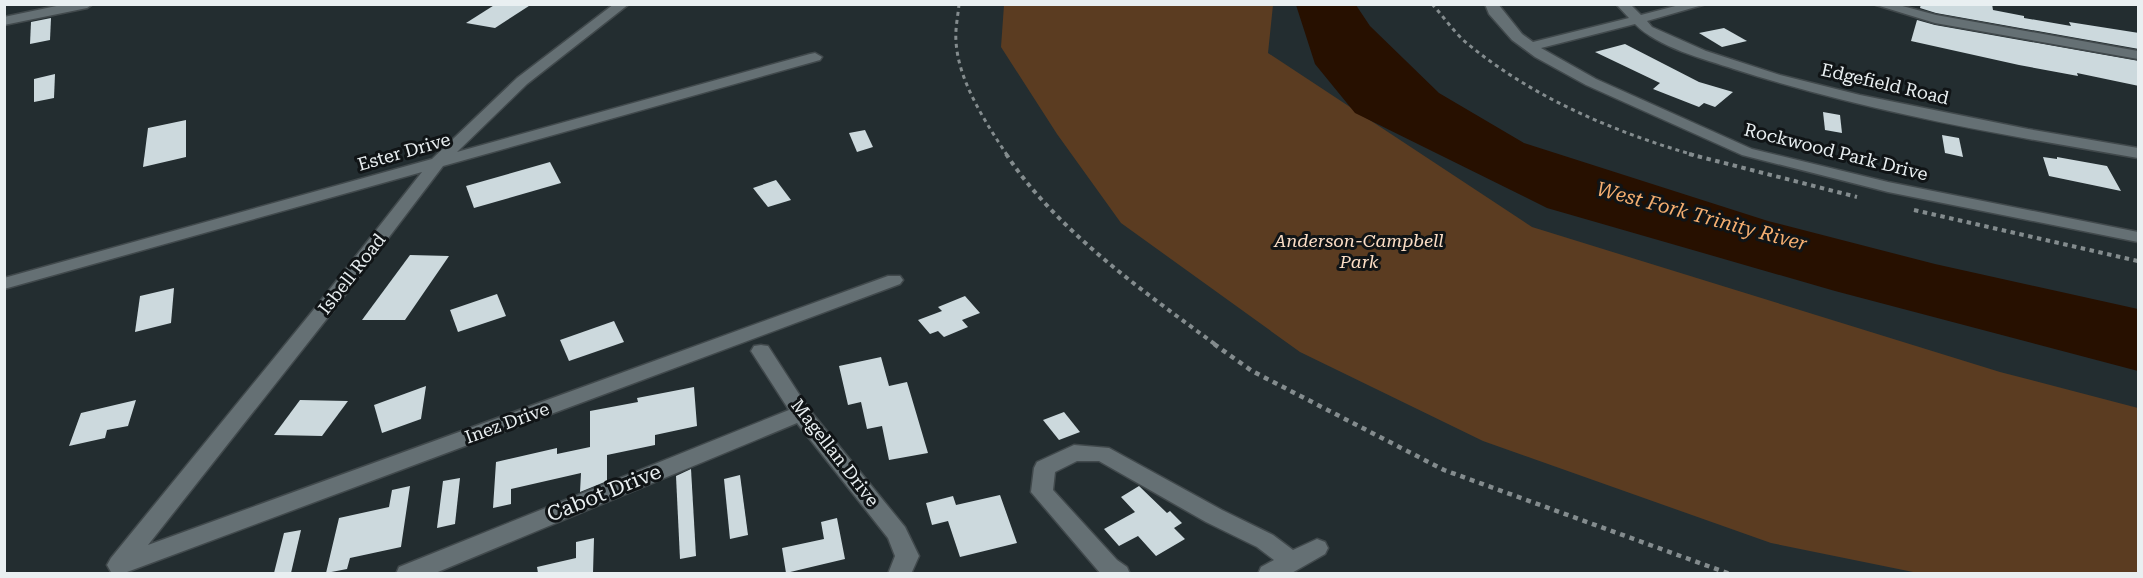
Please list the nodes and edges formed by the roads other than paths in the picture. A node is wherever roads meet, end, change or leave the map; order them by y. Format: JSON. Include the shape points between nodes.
{"nodes":[{"id":1,"x":87,"y":4,"type":"edge"},
{"id":2,"x":623,"y":4,"type":"edge"},
{"id":3,"x":1491,"y":4,"type":"edge"},
{"id":4,"x":1622,"y":4,"type":"edge"},
{"id":5,"x":1700,"y":4,"type":"edge"},
{"id":6,"x":1879,"y":4,"type":"edge"},
{"id":7,"x":1632,"y":20,"type":"junction"},
{"id":8,"x":4,"y":21,"type":"edge"},
{"id":9,"x":1530,"y":47,"type":"junction"},
{"id":10,"x":2139,"y":54,"type":"edge"},
{"id":11,"x":815,"y":57,"type":"dead end"},
{"id":12,"x":2139,"y":153,"type":"edge"},
{"id":13,"x":437,"y":163,"type":"junction"},
{"id":14,"x":2139,"y":237,"type":"edge"},
{"id":15,"x":894,"y":280,"type":"dead end"},
{"id":16,"x":4,"y":284,"type":"edge"},
{"id":17,"x":761,"y":351,"type":"dead end"},
{"id":18,"x":801,"y":413,"type":"junction"},
{"id":19,"x":1317,"y":548,"type":"dead end"},
{"id":20,"x":1291,"y":561,"type":"junction"},
{"id":21,"x":903,"y":565,"type":"edge"},
{"id":22,"x":116,"y":569,"type":"edge"},
{"id":23,"x":407,"y":573,"type":"edge"},
{"id":24,"x":1119,"y":573,"type":"edge"},
{"id":25,"x":1269,"y":573,"type":"edge"}],
"edges":[{"from":1,"to":8,"type":"street"},
{"from":2,"to":13,"type":"street","name":"Isbell Road","via":[[522,81]]},
{"from":3,"to":9,"type":"street","name":"Rockwood Park Drive"},
{"from":4,"to":7,"type":"street"},
{"from":5,"to":7,"type":"street"},
{"from":6,"to":10,"type":"street","via":[[1935,20]]},
{"from":7,"to":9,"type":"street"},
{"from":7,"to":12,"type":"street","name":"Edgefield Road","via":[[1720,61],[1774,78],[1918,112]]},
{"from":9,"to":14,"type":"street","name":"Rockwood Park Drive","via":[[1591,82],[1747,152],[1888,187]]},
{"from":11,"to":13,"type":"street","name":"Ester Drive"},
{"from":13,"to":16,"type":"street","name":"Ester Drive"},
{"from":13,"to":22,"type":"street","name":"Isbell Road"},
{"from":15,"to":22,"type":"street","name":"Inez Drive"},
{"from":17,"to":18,"type":"street","name":"Magellan Drive"},
{"from":18,"to":21,"type":"street","name":"Magellan Drive","via":[[897,533]]},
{"from":18,"to":23,"type":"street","name":"Cabot Drive"},
{"from":19,"to":20,"type":"street"},
{"from":20,"to":24,"type":"street","via":[[1265,540],[1102,453],[1074,453],[1045,468],[1042,492],[1109,567]]},
{"from":20,"to":25,"type":"street"}]}
